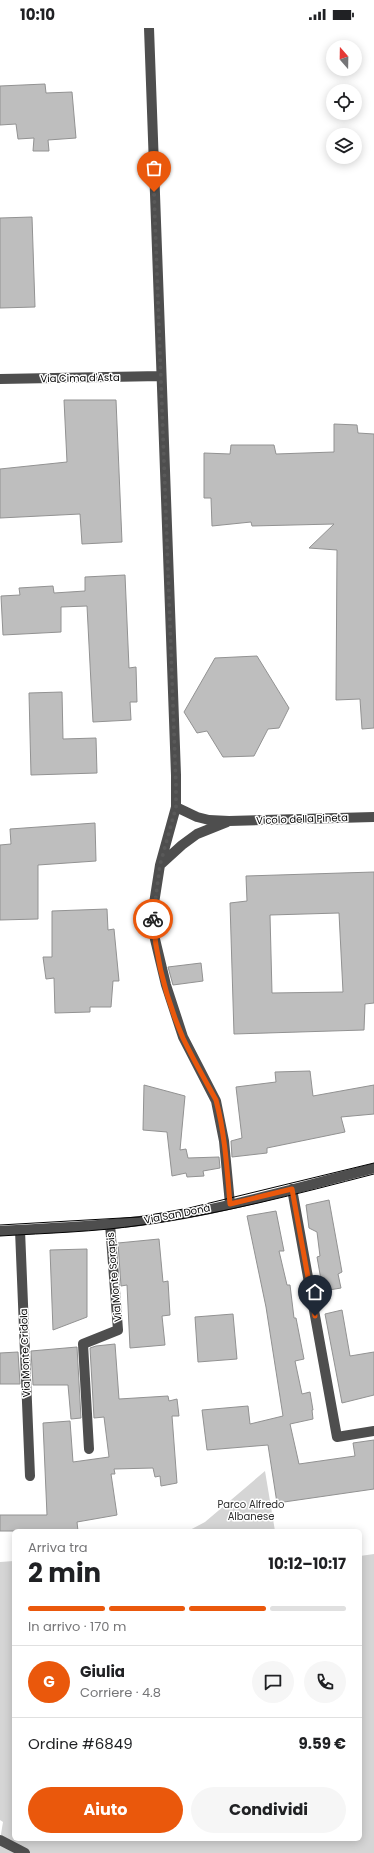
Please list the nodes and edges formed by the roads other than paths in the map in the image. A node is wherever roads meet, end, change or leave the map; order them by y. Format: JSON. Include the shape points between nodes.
{"nodes":[{"id":1,"x":149,"y":28,"type":"edge"},
{"id":2,"x":161,"y":376,"type":"junction"},
{"id":3,"x":0,"y":379,"type":"edge"},
{"id":4,"x":176,"y":807,"type":"junction"},
{"id":5,"x":374,"y":817,"type":"edge"},
{"id":6,"x":229,"y":821,"type":"junction"},
{"id":7,"x":160,"y":865,"type":"junction"},
{"id":8,"x":374,"y":1168,"type":"edge"},
{"id":9,"x":292,"y":1189,"type":"junction"},
{"id":10,"x":230,"y":1204,"type":"junction"},
{"id":11,"x":110,"y":1224,"type":"junction"},
{"id":12,"x":20,"y":1230,"type":"junction"},
{"id":13,"x":0,"y":1231,"type":"edge"},
{"id":14,"x":374,"y":1431,"type":"edge"},
{"id":15,"x":89,"y":1449,"type":"dead end"},
{"id":16,"x":30,"y":1476,"type":"dead end"},
{"id":17,"x":0,"y":1840,"type":"edge"},
{"id":18,"x":25,"y":1853,"type":"edge"}],
"edges":[{"from":1,"to":2,"type":"street"},
{"from":2,"to":3,"type":"street","name":"Via Cima d'Asta"},
{"from":2,"to":4,"type":"street"},
{"from":4,"to":6,"type":"street","name":"Vicolo della Pineta","via":[[197,817]]},
{"from":4,"to":7,"type":"street"},
{"from":5,"to":6,"type":"street","name":"Vicolo della Pineta"},
{"from":6,"to":7,"type":"street","name":"Vicolo della Pineta","via":[[197,834]]},
{"from":7,"to":10,"type":"street","via":[[152,914],[158,953],[183,1037],[216,1100],[224,1141]]},
{"from":8,"to":9,"type":"street","name":"Via San Donà"},
{"from":9,"to":10,"type":"street","name":"Via San Donà"},
{"from":9,"to":14,"type":"street","via":[[337,1436]]},
{"from":10,"to":11,"type":"street","name":"Via San Donà","via":[[159,1218]]},
{"from":11,"to":12,"type":"street","name":"Via San Donà"},
{"from":11,"to":15,"type":"street","name":"Via Monte Sorapis","via":[[118,1330],[83,1344]]},
{"from":12,"to":13,"type":"street","name":"Via San Donà"},
{"from":12,"to":16,"type":"street","name":"Via Monte Cridola"},
{"from":17,"to":18,"type":"street"}]}
